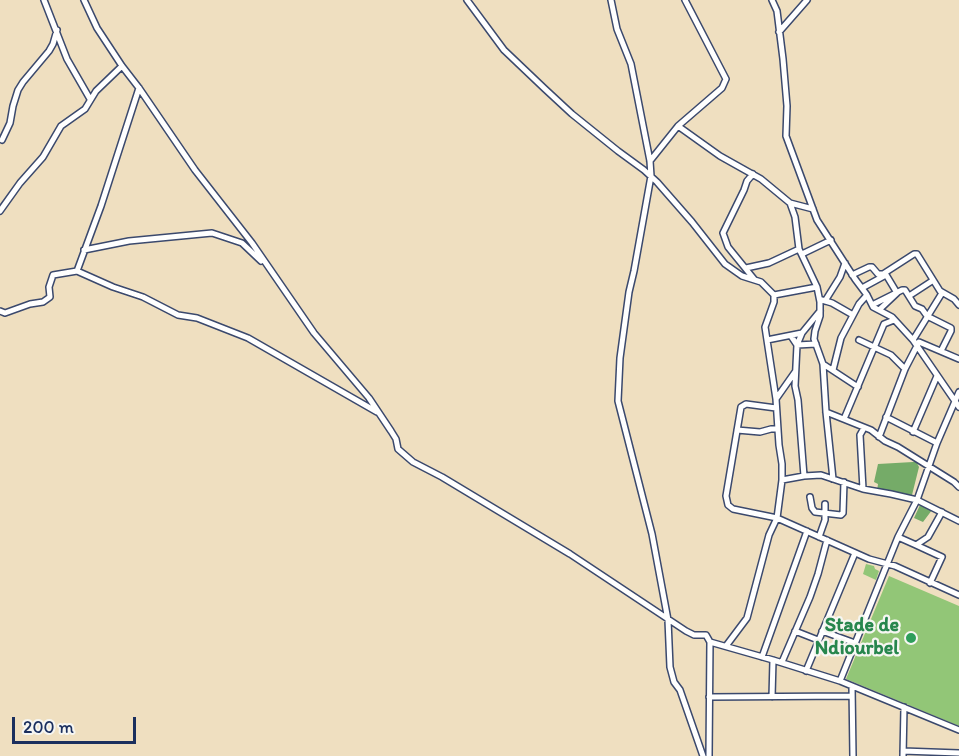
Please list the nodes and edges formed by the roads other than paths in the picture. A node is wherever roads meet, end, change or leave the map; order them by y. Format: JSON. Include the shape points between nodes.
{"nodes":[{"id":1,"x":44,"y":0,"type":"edge"},
{"id":2,"x":84,"y":0,"type":"edge"},
{"id":3,"x":467,"y":0,"type":"edge"},
{"id":4,"x":611,"y":0,"type":"edge"},
{"id":5,"x":685,"y":0,"type":"edge"},
{"id":6,"x":772,"y":0,"type":"edge"},
{"id":7,"x":807,"y":0,"type":"edge"},
{"id":8,"x":57,"y":30,"type":"junction"},
{"id":9,"x":779,"y":32,"type":"junction"},
{"id":10,"x":122,"y":66,"type":"junction"},
{"id":11,"x":140,"y":88,"type":"junction"},
{"id":12,"x":90,"y":99,"type":"junction"},
{"id":13,"x":678,"y":126,"type":"junction"},
{"id":14,"x":2,"y":140,"type":"dead end"},
{"id":15,"x":650,"y":161,"type":"junction"},
{"id":16,"x":753,"y":174,"type":"junction"},
{"id":17,"x":651,"y":176,"type":"junction"},
{"id":18,"x":790,"y":203,"type":"junction"},
{"id":19,"x":813,"y":209,"type":"junction"},
{"id":20,"x":0,"y":211,"type":"edge"},
{"id":21,"x":831,"y":240,"type":"junction"},
{"id":22,"x":84,"y":250,"type":"junction"},
{"id":23,"x":801,"y":251,"type":"junction"},
{"id":24,"x":845,"y":263,"type":"junction"},
{"id":25,"x":269,"y":268,"type":"junction"},
{"id":26,"x":746,"y":268,"type":"junction"},
{"id":27,"x":77,"y":270,"type":"junction"},
{"id":28,"x":852,"y":274,"type":"junction"},
{"id":29,"x":886,"y":274,"type":"junction"},
{"id":30,"x":755,"y":281,"type":"junction"},
{"id":31,"x":932,"y":281,"type":"junction"},
{"id":32,"x":817,"y":287,"type":"junction"},
{"id":33,"x":862,"y":288,"type":"junction"},
{"id":34,"x":897,"y":293,"type":"junction"},
{"id":35,"x":942,"y":293,"type":"junction"},
{"id":36,"x":774,"y":295,"type":"junction"},
{"id":37,"x":867,"y":295,"type":"junction"},
{"id":38,"x":909,"y":296,"type":"junction"},
{"id":39,"x":823,"y":301,"type":"junction"},
{"id":40,"x":872,"y":305,"type":"junction"},
{"id":41,"x":959,"y":305,"type":"edge"},
{"id":42,"x":879,"y":310,"type":"junction"},
{"id":43,"x":0,"y":311,"type":"edge"},
{"id":44,"x":820,"y":311,"type":"junction"},
{"id":45,"x":853,"y":315,"type":"junction"},
{"id":46,"x":927,"y":316,"type":"junction"},
{"id":47,"x":894,"y":320,"type":"junction"},
{"id":48,"x":802,"y":333,"type":"junction"},
{"id":49,"x":791,"y":336,"type":"junction"},
{"id":50,"x":767,"y":340,"type":"junction"},
{"id":51,"x":859,"y":340,"type":"dead end"},
{"id":52,"x":913,"y":340,"type":"junction"},
{"id":53,"x":816,"y":344,"type":"junction"},
{"id":54,"x":797,"y":345,"type":"junction"},
{"id":55,"x":916,"y":346,"type":"junction"},
{"id":56,"x":875,"y":347,"type":"junction"},
{"id":57,"x":941,"y":351,"type":"junction"},
{"id":58,"x":959,"y":359,"type":"edge"},
{"id":59,"x":823,"y":364,"type":"junction"},
{"id":60,"x":905,"y":369,"type":"junction"},
{"id":61,"x":832,"y":370,"type":"junction"},
{"id":62,"x":795,"y":372,"type":"junction"},
{"id":63,"x":937,"y":376,"type":"junction"},
{"id":64,"x":858,"y":387,"type":"junction"},
{"id":65,"x":959,"y":392,"type":"edge"},
{"id":66,"x":776,"y":399,"type":"junction"},
{"id":67,"x":955,"y":401,"type":"junction"},
{"id":68,"x":959,"y":407,"type":"edge"},
{"id":69,"x":776,"y":408,"type":"junction"},
{"id":70,"x":377,"y":412,"type":"junction"},
{"id":71,"x":826,"y":412,"type":"junction"},
{"id":72,"x":886,"y":417,"type":"junction"},
{"id":73,"x":843,"y":420,"type":"junction"},
{"id":74,"x":864,"y":428,"type":"junction"},
{"id":75,"x":778,"y":429,"type":"junction"},
{"id":76,"x":737,"y":430,"type":"junction"},
{"id":77,"x":914,"y":432,"type":"junction"},
{"id":78,"x":879,"y":437,"type":"junction"},
{"id":79,"x":937,"y":443,"type":"junction"},
{"id":80,"x":929,"y":468,"type":"junction"},
{"id":81,"x":804,"y":476,"type":"junction"},
{"id":82,"x":833,"y":479,"type":"junction"},
{"id":83,"x":782,"y":480,"type":"junction"},
{"id":84,"x":844,"y":482,"type":"junction"},
{"id":85,"x":959,"y":487,"type":"edge"},
{"id":86,"x":862,"y":489,"type":"junction"},
{"id":87,"x":810,"y":497,"type":"dead end"},
{"id":88,"x":918,"y":500,"type":"junction"},
{"id":89,"x":825,"y":504,"type":"dead end"},
{"id":90,"x":942,"y":512,"type":"junction"},
{"id":91,"x":826,"y":513,"type":"junction"},
{"id":92,"x":777,"y":518,"type":"junction"},
{"id":93,"x":959,"y":521,"type":"edge"},
{"id":94,"x":807,"y":531,"type":"junction"},
{"id":95,"x":819,"y":537,"type":"junction"},
{"id":96,"x":898,"y":537,"type":"junction"},
{"id":97,"x":827,"y":540,"type":"junction"},
{"id":98,"x":916,"y":545,"type":"junction"},
{"id":99,"x":855,"y":553,"type":"junction"},
{"id":100,"x":887,"y":563,"type":"junction"},
{"id":101,"x":930,"y":583,"type":"junction"},
{"id":102,"x":959,"y":595,"type":"edge"},
{"id":103,"x":668,"y":620,"type":"junction"},
{"id":104,"x":795,"y":631,"type":"junction"},
{"id":105,"x":822,"y":631,"type":"junction"},
{"id":106,"x":818,"y":640,"type":"junction"},
{"id":107,"x":710,"y":642,"type":"junction"},
{"id":108,"x":855,"y":643,"type":"junction"},
{"id":109,"x":726,"y":646,"type":"junction"},
{"id":110,"x":762,"y":657,"type":"junction"},
{"id":111,"x":773,"y":660,"type":"junction"},
{"id":112,"x":782,"y":662,"type":"junction"},
{"id":113,"x":806,"y":671,"type":"junction"},
{"id":114,"x":840,"y":681,"type":"junction"},
{"id":115,"x":852,"y":686,"type":"junction"},
{"id":116,"x":772,"y":696,"type":"junction"},
{"id":117,"x":852,"y":696,"type":"junction"},
{"id":118,"x":709,"y":697,"type":"junction"},
{"id":119,"x":904,"y":707,"type":"junction"},
{"id":120,"x":959,"y":730,"type":"edge"},
{"id":121,"x":903,"y":753,"type":"edge"},
{"id":122,"x":933,"y":754,"type":"edge"},
{"id":123,"x":958,"y":754,"type":"edge"},
{"id":124,"x":703,"y":756,"type":"edge"},
{"id":125,"x":709,"y":756,"type":"edge"},
{"id":126,"x":853,"y":756,"type":"edge"}],
"edges":[{"from":1,"to":8,"type":"street"},
{"from":2,"to":10,"type":"street"},
{"from":3,"to":17,"type":"street","via":[[504,50],[544,90]]},
{"from":4,"to":15,"type":"street","via":[[631,64]]},
{"from":5,"to":13,"type":"street","via":[[726,79],[722,88]]},
{"from":6,"to":9,"type":"street"},
{"from":7,"to":9,"type":"street"},
{"from":8,"to":12,"type":"street","via":[[67,59]]},
{"from":8,"to":14,"type":"street","via":[[49,51],[18,90]]},
{"from":9,"to":19,"type":"street","via":[[787,106],[786,136]]},
{"from":10,"to":11,"type":"street"},
{"from":10,"to":12,"type":"street"},
{"from":11,"to":22,"type":"street"},
{"from":11,"to":25,"type":"street","via":[[195,170]]},
{"from":12,"to":20,"type":"street","via":[[85,109],[61,126],[43,158]]},
{"from":13,"to":15,"type":"street"},
{"from":13,"to":16,"type":"street"},
{"from":15,"to":17,"type":"street"},
{"from":16,"to":18,"type":"street"},
{"from":16,"to":26,"type":"street","via":[[723,232],[728,247]]},
{"from":17,"to":30,"type":"street","via":[[725,264]]},
{"from":17,"to":103,"type":"street","via":[[629,292],[618,401],[652,534]]},
{"from":18,"to":19,"type":"street"},
{"from":18,"to":23,"type":"street"},
{"from":19,"to":21,"type":"street"},
{"from":21,"to":23,"type":"street"},
{"from":21,"to":24,"type":"street"},
{"from":22,"to":25,"type":"street","via":[[212,233],[242,243]]},
{"from":22,"to":27,"type":"street"},
{"from":23,"to":26,"type":"street"},
{"from":23,"to":32,"type":"street"},
{"from":24,"to":28,"type":"street"},
{"from":24,"to":39,"type":"street"},
{"from":25,"to":70,"type":"street"},
{"from":26,"to":30,"type":"street"},
{"from":27,"to":43,"type":"street","via":[[53,274],[50,297],[43,302]]},
{"from":27,"to":70,"type":"street","via":[[178,315],[197,318],[248,338]]},
{"from":28,"to":29,"type":"street","via":[[872,267],[880,275]]},
{"from":28,"to":33,"type":"street"},
{"from":29,"to":31,"type":"street","via":[[916,254]]},
{"from":29,"to":33,"type":"street"},
{"from":29,"to":34,"type":"street"},
{"from":30,"to":36,"type":"street"},
{"from":31,"to":35,"type":"street"},
{"from":31,"to":38,"type":"street"},
{"from":32,"to":36,"type":"street"},
{"from":32,"to":39,"type":"street"},
{"from":33,"to":37,"type":"street"},
{"from":34,"to":38,"type":"street","via":[[905,290]]},
{"from":34,"to":40,"type":"street"},
{"from":34,"to":42,"type":"street"},
{"from":35,"to":41,"type":"street"},
{"from":35,"to":46,"type":"street"},
{"from":36,"to":50,"type":"street","via":[[765,327]]},
{"from":37,"to":40,"type":"street"},
{"from":37,"to":45,"type":"street"},
{"from":38,"to":46,"type":"street"},
{"from":39,"to":44,"type":"street"},
{"from":39,"to":45,"type":"street"},
{"from":40,"to":42,"type":"street"},
{"from":42,"to":47,"type":"street"},
{"from":44,"to":48,"type":"street"},
{"from":44,"to":53,"type":"street"},
{"from":45,"to":61,"type":"street","via":[[841,338]]},
{"from":46,"to":52,"type":"street"},
{"from":46,"to":57,"type":"street","via":[[951,328]]},
{"from":47,"to":52,"type":"street"},
{"from":47,"to":56,"type":"street","via":[[884,324]]},
{"from":48,"to":49,"type":"street"},
{"from":48,"to":54,"type":"street"},
{"from":49,"to":50,"type":"street"},
{"from":49,"to":54,"type":"street"},
{"from":50,"to":66,"type":"street"},
{"from":51,"to":56,"type":"street"},
{"from":52,"to":55,"type":"street"},
{"from":53,"to":54,"type":"street"},
{"from":53,"to":59,"type":"street"},
{"from":54,"to":62,"type":"street"},
{"from":55,"to":57,"type":"street","via":[[919,342]]},
{"from":55,"to":60,"type":"street"},
{"from":55,"to":63,"type":"street"},
{"from":56,"to":60,"type":"street","via":[[891,355]]},
{"from":56,"to":64,"type":"street"},
{"from":57,"to":58,"type":"street"},
{"from":59,"to":61,"type":"street"},
{"from":59,"to":71,"type":"street"},
{"from":60,"to":72,"type":"street"},
{"from":61,"to":64,"type":"street"},
{"from":62,"to":66,"type":"street"},
{"from":62,"to":81,"type":"street"},
{"from":63,"to":67,"type":"street"},
{"from":63,"to":77,"type":"street"},
{"from":64,"to":73,"type":"street"},
{"from":65,"to":67,"type":"street"},
{"from":66,"to":69,"type":"street"},
{"from":67,"to":68,"type":"street"},
{"from":67,"to":79,"type":"street"},
{"from":69,"to":75,"type":"street"},
{"from":69,"to":76,"type":"street","via":[[743,405]]},
{"from":70,"to":103,"type":"street","via":[[398,449],[413,462],[570,554]]},
{"from":71,"to":73,"type":"street"},
{"from":71,"to":82,"type":"street"},
{"from":72,"to":77,"type":"street"},
{"from":72,"to":78,"type":"street"},
{"from":73,"to":74,"type":"street"},
{"from":74,"to":78,"type":"street"},
{"from":74,"to":86,"type":"street","via":[[860,435]]},
{"from":75,"to":76,"type":"street"},
{"from":75,"to":83,"type":"street"},
{"from":76,"to":92,"type":"street","via":[[726,502],[733,508]]},
{"from":77,"to":79,"type":"street"},
{"from":78,"to":80,"type":"street"},
{"from":79,"to":80,"type":"street"},
{"from":80,"to":85,"type":"street","via":[[955,480]]},
{"from":80,"to":88,"type":"street"},
{"from":81,"to":82,"type":"street"},
{"from":81,"to":83,"type":"street"},
{"from":82,"to":84,"type":"street"},
{"from":83,"to":92,"type":"street"},
{"from":84,"to":86,"type":"street"},
{"from":84,"to":91,"type":"street","via":[[843,513]]},
{"from":86,"to":88,"type":"street"},
{"from":87,"to":91,"type":"street","via":[[814,511]]},
{"from":88,"to":90,"type":"street"},
{"from":88,"to":96,"type":"street"},
{"from":89,"to":91,"type":"street"},
{"from":90,"to":93,"type":"street"},
{"from":90,"to":98,"type":"street","via":[[928,537]]},
{"from":91,"to":95,"type":"street"},
{"from":92,"to":94,"type":"street"},
{"from":92,"to":109,"type":"street","via":[[747,618]]},
{"from":94,"to":95,"type":"street"},
{"from":94,"to":110,"type":"street"},
{"from":95,"to":97,"type":"street"},
{"from":96,"to":98,"type":"street"},
{"from":96,"to":100,"type":"street"},
{"from":97,"to":99,"type":"street"},
{"from":97,"to":104,"type":"street"},
{"from":98,"to":101,"type":"street","via":[[942,557]]},
{"from":99,"to":100,"type":"street"},
{"from":99,"to":105,"type":"street"},
{"from":100,"to":101,"type":"street"},
{"from":100,"to":108,"type":"street"},
{"from":101,"to":102,"type":"street"},
{"from":103,"to":107,"type":"street","via":[[694,635],[706,635]]},
{"from":103,"to":124,"type":"street","via":[[670,667]]},
{"from":104,"to":106,"type":"street"},
{"from":104,"to":112,"type":"street"},
{"from":105,"to":106,"type":"street"},
{"from":105,"to":108,"type":"street"},
{"from":106,"to":113,"type":"street"},
{"from":107,"to":109,"type":"street"},
{"from":107,"to":118,"type":"street"},
{"from":108,"to":114,"type":"street"},
{"from":109,"to":110,"type":"street"},
{"from":110,"to":111,"type":"street"},
{"from":111,"to":112,"type":"street"},
{"from":111,"to":116,"type":"street"},
{"from":112,"to":113,"type":"street"},
{"from":113,"to":114,"type":"street"},
{"from":114,"to":115,"type":"street"},
{"from":115,"to":117,"type":"street"},
{"from":115,"to":119,"type":"street"},
{"from":116,"to":117,"type":"street"},
{"from":116,"to":118,"type":"street"},
{"from":117,"to":126,"type":"street"},
{"from":118,"to":125,"type":"street"},
{"from":119,"to":120,"type":"street"},
{"from":119,"to":121,"type":"street"},
{"from":121,"to":122,"type":"street"},
{"from":122,"to":123,"type":"street"}]}
